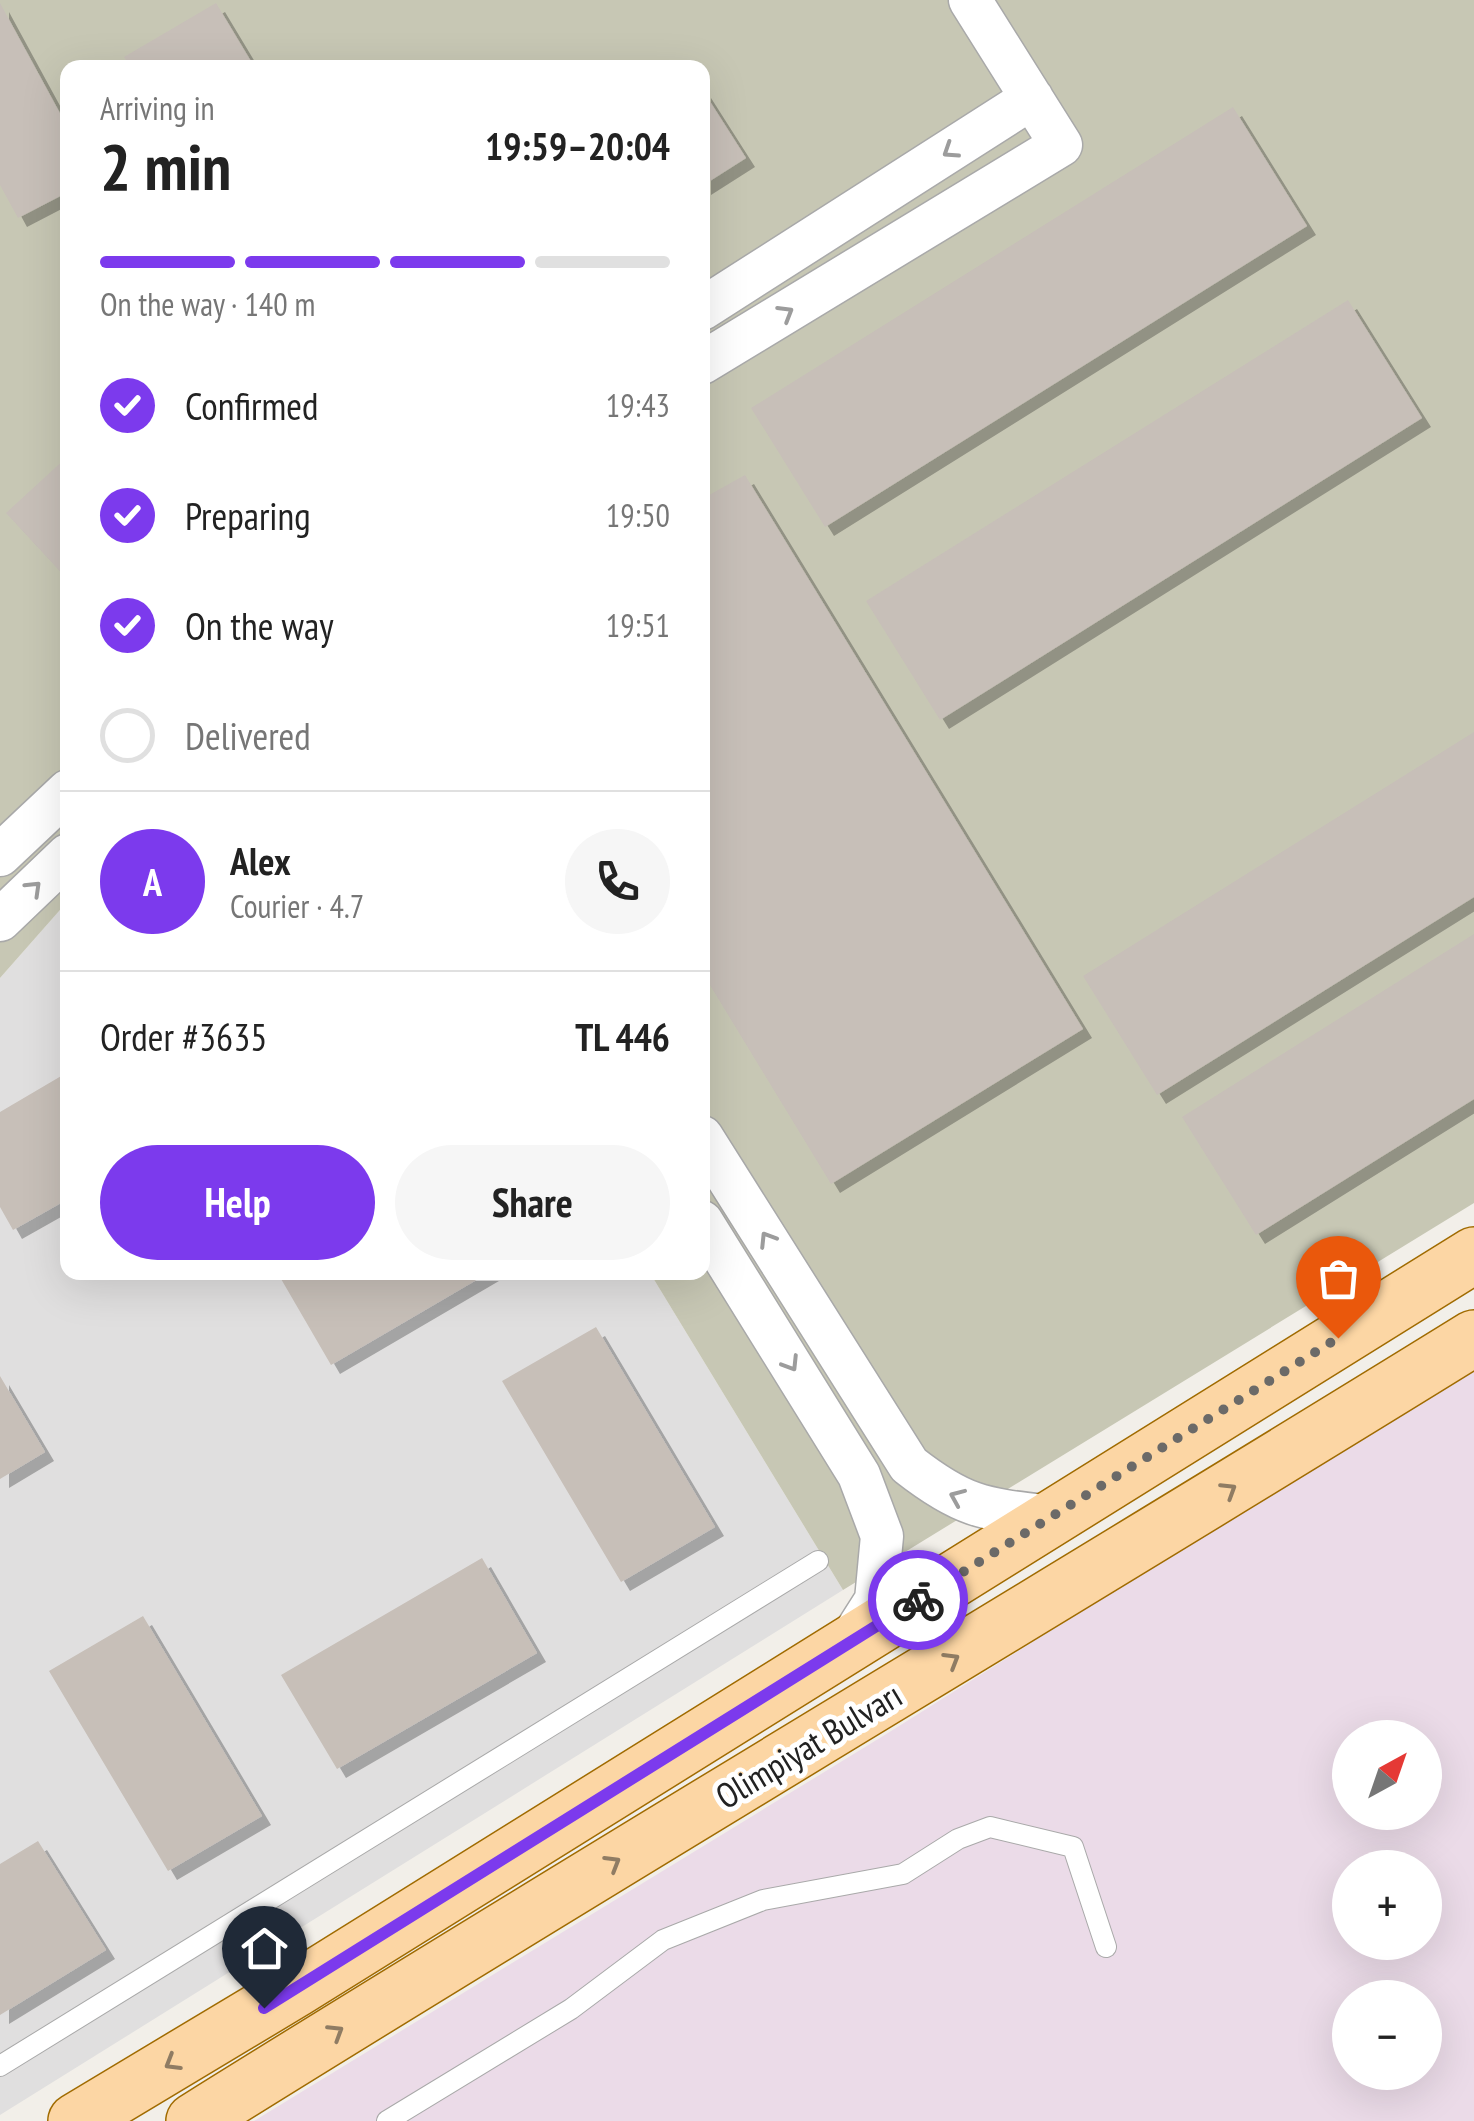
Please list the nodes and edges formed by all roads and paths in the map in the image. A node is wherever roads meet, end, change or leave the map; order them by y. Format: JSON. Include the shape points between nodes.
{"nodes":[{"id":1,"x":970,"y":0,"type":"edge"},
{"id":2,"x":1032,"y":98,"type":"junction"},
{"id":3,"x":710,"y":305,"type":"edge"},
{"id":4,"x":710,"y":358,"type":"edge"},
{"id":5,"x":60,"y":799,"type":"edge"},
{"id":6,"x":0,"y":855,"type":"edge"},
{"id":7,"x":60,"y":863,"type":"edge"},
{"id":8,"x":0,"y":920,"type":"edge"},
{"id":9,"x":710,"y":1150,"type":"edge"},
{"id":10,"x":710,"y":1235,"type":"edge"},
{"id":11,"x":1474,"y":1255,"type":"edge"},
{"id":12,"x":1474,"y":1338,"type":"edge"},
{"id":13,"x":1052,"y":1517,"type":"junction"},
{"id":14,"x":818,"y":1561,"type":"dead end"},
{"id":15,"x":848,"y":1644,"type":"junction"},
{"id":16,"x":1106,"y":1948,"type":"dead end"},
{"id":17,"x":0,"y":2066,"type":"edge"},
{"id":18,"x":76,"y":2121,"type":"edge"},
{"id":19,"x":194,"y":2121,"type":"edge"},
{"id":20,"x":386,"y":2121,"type":"edge"}],
"edges":[{"from":1,"to":2,"type":"street"},
{"from":2,"to":3,"type":"street","one_way":true},
{"from":4,"to":2,"type":"street","one_way":true,"via":[[1061,145]]},
{"from":5,"to":6,"type":"street"},
{"from":8,"to":7,"type":"street","one_way":true},
{"from":13,"to":9,"type":"street","one_way":true,"via":[[952,1498],[909,1464]]},
{"from":10,"to":15,"type":"street","one_way":true,"via":[[859,1475],[882,1536],[876,1600]]},
{"from":11,"to":13,"type":"main road","name":"Olimpiyat Bulvarı"},
{"from":19,"to":12,"type":"main road","name":"Olimpiyat Bulvarı","one_way":true},
{"from":13,"to":15,"type":"main road","name":"Olimpiyat Bulvarı"},
{"from":14,"to":17,"type":"lane"},
{"from":15,"to":18,"type":"main road","name":"Olimpiyat Bulvarı","one_way":true},
{"from":16,"to":20,"type":"lane","via":[[1073,1847],[990,1827],[903,1874],[763,1900],[663,1940],[571,2009]]}]}
